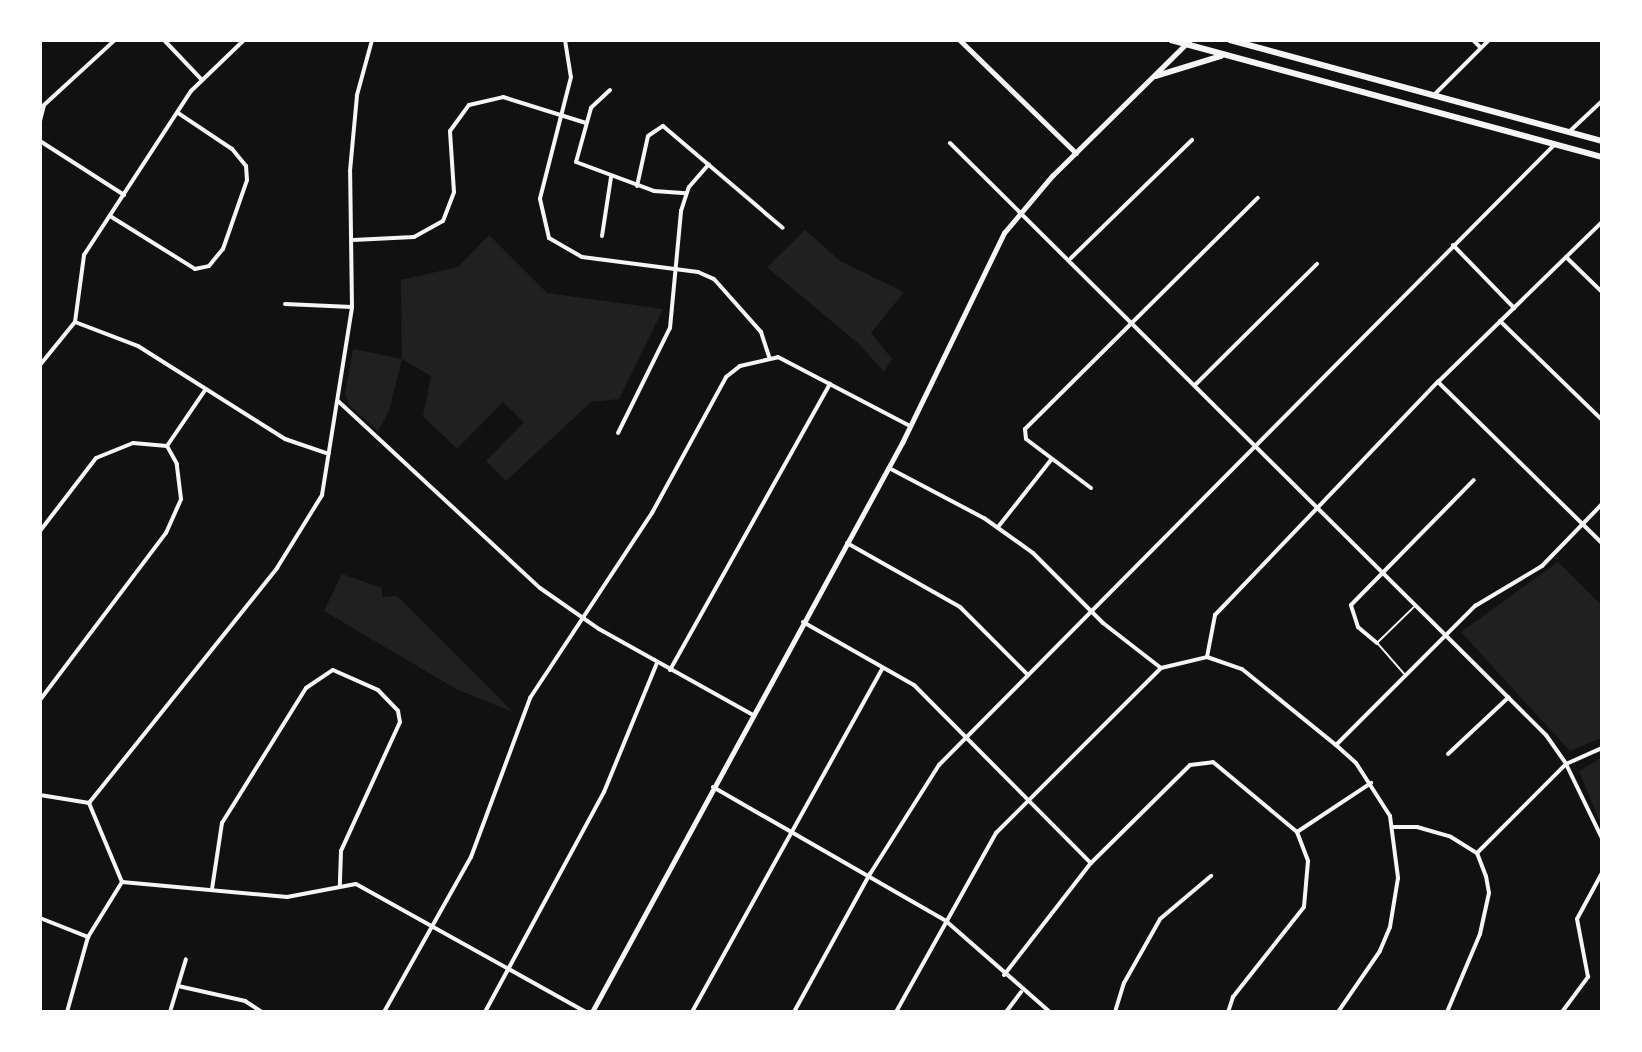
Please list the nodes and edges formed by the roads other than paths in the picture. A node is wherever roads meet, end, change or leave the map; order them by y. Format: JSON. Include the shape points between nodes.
{"nodes":[{"id":1,"x":115,"y":40,"type":"edge"},
{"id":2,"x":164,"y":40,"type":"edge"},
{"id":3,"x":244,"y":40,"type":"edge"},
{"id":4,"x":372,"y":40,"type":"edge"},
{"id":5,"x":565,"y":40,"type":"edge"},
{"id":6,"x":960,"y":40,"type":"edge"},
{"id":7,"x":1171,"y":40,"type":"edge"},
{"id":8,"x":1230,"y":40,"type":"edge"},
{"id":9,"x":1250,"y":40,"type":"edge"},
{"id":10,"x":1473,"y":40,"type":"edge"},
{"id":11,"x":1489,"y":40,"type":"edge"},
{"id":12,"x":1238,"y":42,"type":"edge"},
{"id":13,"x":1188,"y":43,"type":"edge"},
{"id":14,"x":1481,"y":48,"type":"junction"},
{"id":15,"x":1269,"y":52,"type":"junction"},
{"id":16,"x":1224,"y":55,"type":"junction"},
{"id":17,"x":1156,"y":76,"type":"junction"},
{"id":18,"x":202,"y":80,"type":"junction"},
{"id":19,"x":610,"y":90,"type":"dead end"},
{"id":20,"x":1434,"y":95,"type":"junction"},
{"id":21,"x":1602,"y":101,"type":"edge"},
{"id":22,"x":177,"y":113,"type":"junction"},
{"id":23,"x":562,"y":115,"type":"junction"},
{"id":24,"x":40,"y":121,"type":"edge"},
{"id":25,"x":586,"y":123,"type":"junction"},
{"id":26,"x":1569,"y":132,"type":"junction"},
{"id":27,"x":1192,"y":140,"type":"dead end"},
{"id":28,"x":40,"y":141,"type":"edge"},
{"id":29,"x":1602,"y":141,"type":"edge"},
{"id":30,"x":950,"y":143,"type":"dead end"},
{"id":31,"x":1556,"y":143,"type":"junction"},
{"id":32,"x":1076,"y":153,"type":"junction"},
{"id":33,"x":1602,"y":157,"type":"edge"},
{"id":34,"x":709,"y":164,"type":"junction"},
{"id":35,"x":611,"y":177,"type":"junction"},
{"id":36,"x":637,"y":186,"type":"junction"},
{"id":37,"x":686,"y":193,"type":"junction"},
{"id":38,"x":124,"y":195,"type":"junction"},
{"id":39,"x":1258,"y":198,"type":"dead end"},
{"id":40,"x":1021,"y":212,"type":"junction"},
{"id":41,"x":110,"y":216,"type":"junction"},
{"id":42,"x":1602,"y":222,"type":"edge"},
{"id":43,"x":783,"y":228,"type":"dead end"},
{"id":44,"x":602,"y":236,"type":"dead end"},
{"id":45,"x":353,"y":240,"type":"junction"},
{"id":46,"x":1453,"y":246,"type":"junction"},
{"id":47,"x":1566,"y":257,"type":"junction"},
{"id":48,"x":1071,"y":258,"type":"junction"},
{"id":49,"x":1317,"y":264,"type":"dead end"},
{"id":50,"x":677,"y":269,"type":"junction"},
{"id":51,"x":1602,"y":292,"type":"edge"},
{"id":52,"x":285,"y":304,"type":"dead end"},
{"id":53,"x":352,"y":307,"type":"junction"},
{"id":54,"x":1514,"y":308,"type":"junction"},
{"id":55,"x":1500,"y":321,"type":"junction"},
{"id":56,"x":75,"y":322,"type":"junction"},
{"id":57,"x":1133,"y":323,"type":"junction"},
{"id":58,"x":769,"y":357,"type":"junction"},
{"id":59,"x":40,"y":365,"type":"edge"},
{"id":60,"x":1438,"y":382,"type":"junction"},
{"id":61,"x":830,"y":384,"type":"junction"},
{"id":62,"x":1195,"y":385,"type":"junction"},
{"id":63,"x":205,"y":390,"type":"junction"},
{"id":64,"x":338,"y":401,"type":"junction"},
{"id":65,"x":1602,"y":420,"type":"edge"},
{"id":66,"x":910,"y":426,"type":"junction"},
{"id":67,"x":618,"y":433,"type":"dead end"},
{"id":68,"x":167,"y":446,"type":"junction"},
{"id":69,"x":1258,"y":447,"type":"junction"},
{"id":70,"x":329,"y":454,"type":"junction"},
{"id":71,"x":1051,"y":460,"type":"junction"},
{"id":72,"x":889,"y":468,"type":"junction"},
{"id":73,"x":1474,"y":480,"type":"dead end"},
{"id":74,"x":1091,"y":488,"type":"dead end"},
{"id":75,"x":1602,"y":504,"type":"edge"},
{"id":76,"x":1320,"y":510,"type":"junction"},
{"id":77,"x":1582,"y":524,"type":"junction"},
{"id":78,"x":998,"y":527,"type":"junction"},
{"id":79,"x":40,"y":531,"type":"edge"},
{"id":80,"x":847,"y":543,"type":"junction"},
{"id":81,"x":1602,"y":543,"type":"edge"},
{"id":82,"x":1383,"y":572,"type":"junction"},
{"id":83,"x":1416,"y":605,"type":"junction"},
{"id":84,"x":1092,"y":611,"type":"junction"},
{"id":85,"x":581,"y":617,"type":"junction"},
{"id":86,"x":803,"y":622,"type":"junction"},
{"id":87,"x":1445,"y":634,"type":"junction"},
{"id":88,"x":1377,"y":643,"type":"junction"},
{"id":89,"x":1207,"y":657,"type":"junction"},
{"id":90,"x":657,"y":663,"type":"junction"},
{"id":91,"x":883,"y":668,"type":"junction"},
{"id":92,"x":1161,"y":668,"type":"junction"},
{"id":93,"x":670,"y":670,"type":"junction"},
{"id":94,"x":1404,"y":674,"type":"junction"},
{"id":95,"x":1028,"y":675,"type":"junction"},
{"id":96,"x":1509,"y":697,"type":"junction"},
{"id":97,"x":40,"y":700,"type":"edge"},
{"id":98,"x":753,"y":715,"type":"junction"},
{"id":99,"x":967,"y":737,"type":"junction"},
{"id":100,"x":1336,"y":745,"type":"junction"},
{"id":101,"x":1602,"y":748,"type":"edge"},
{"id":102,"x":1448,"y":754,"type":"dead end"},
{"id":103,"x":1566,"y":764,"type":"junction"},
{"id":104,"x":1371,"y":783,"type":"junction"},
{"id":105,"x":713,"y":786,"type":"junction"},
{"id":106,"x":40,"y":795,"type":"edge"},
{"id":107,"x":1030,"y":800,"type":"junction"},
{"id":108,"x":90,"y":803,"type":"junction"},
{"id":109,"x":1393,"y":827,"type":"junction"},
{"id":110,"x":793,"y":831,"type":"junction"},
{"id":111,"x":1297,"y":832,"type":"junction"},
{"id":112,"x":1602,"y":838,"type":"edge"},
{"id":113,"x":1477,"y":853,"type":"junction"},
{"id":114,"x":1091,"y":863,"type":"junction"},
{"id":115,"x":1602,"y":873,"type":"edge"},
{"id":116,"x":870,"y":874,"type":"junction"},
{"id":117,"x":1211,"y":876,"type":"dead end"},
{"id":118,"x":122,"y":882,"type":"junction"},
{"id":119,"x":340,"y":885,"type":"junction"},
{"id":120,"x":212,"y":889,"type":"junction"},
{"id":121,"x":40,"y":918,"type":"edge"},
{"id":122,"x":946,"y":921,"type":"junction"},
{"id":123,"x":430,"y":926,"type":"junction"},
{"id":124,"x":87,"y":937,"type":"junction"},
{"id":125,"x":186,"y":959,"type":"dead end"},
{"id":126,"x":509,"y":969,"type":"junction"},
{"id":127,"x":1004,"y":975,"type":"junction"},
{"id":128,"x":178,"y":986,"type":"junction"},
{"id":129,"x":1022,"y":992,"type":"junction"},
{"id":130,"x":68,"y":1011,"type":"edge"},
{"id":131,"x":170,"y":1011,"type":"edge"},
{"id":132,"x":262,"y":1011,"type":"edge"},
{"id":133,"x":384,"y":1011,"type":"edge"},
{"id":134,"x":484,"y":1011,"type":"edge"},
{"id":135,"x":586,"y":1011,"type":"edge"},
{"id":136,"x":592,"y":1011,"type":"edge"},
{"id":137,"x":692,"y":1011,"type":"edge"},
{"id":138,"x":794,"y":1011,"type":"edge"},
{"id":139,"x":896,"y":1011,"type":"edge"},
{"id":140,"x":1006,"y":1011,"type":"edge"},
{"id":141,"x":1050,"y":1011,"type":"edge"},
{"id":142,"x":1115,"y":1011,"type":"edge"},
{"id":143,"x":1228,"y":1011,"type":"edge"},
{"id":144,"x":1338,"y":1011,"type":"edge"},
{"id":145,"x":1446,"y":1011,"type":"edge"},
{"id":146,"x":1562,"y":1011,"type":"edge"}],
"edges":[{"from":1,"to":24,"type":"street","via":[[44,105]]},
{"from":2,"to":18,"type":"street"},
{"from":3,"to":18,"type":"street"},
{"from":4,"to":45,"type":"street","via":[[355,117],[349,197]]},
{"from":5,"to":23,"type":"street","via":[[571,76]]},
{"from":6,"to":32,"type":"street"},
{"from":7,"to":13,"type":"highway"},
{"from":8,"to":12,"type":"highway"},
{"from":9,"to":15,"type":"highway"},
{"from":10,"to":14,"type":"street"},
{"from":11,"to":14,"type":"street"},
{"from":12,"to":15,"type":"highway"},
{"from":13,"to":16,"type":"highway"},
{"from":13,"to":17,"type":"street"},
{"from":14,"to":20,"type":"street"},
{"from":15,"to":20,"type":"highway"},
{"from":16,"to":17,"type":"highway"},
{"from":16,"to":31,"type":"highway"},
{"from":17,"to":32,"type":"street"},
{"from":18,"to":22,"type":"street"},
{"from":19,"to":25,"type":"street","via":[[591,108]]},
{"from":20,"to":26,"type":"highway"},
{"from":21,"to":26,"type":"street"},
{"from":22,"to":38,"type":"street"},
{"from":22,"to":41,"type":"street","via":[[232,149],[246,166],[247,180],[223,249],[209,266],[195,269]]},
{"from":23,"to":25,"type":"street"},
{"from":23,"to":45,"type":"street","via":[[503,97],[469,105],[450,131],[454,192],[443,221],[414,237]]},
{"from":23,"to":50,"type":"street","via":[[540,199],[549,238],[582,257]]},
{"from":25,"to":35,"type":"street","via":[[574,159],[584,169]]},
{"from":26,"to":29,"type":"highway"},
{"from":27,"to":48,"type":"street"},
{"from":28,"to":38,"type":"street"},
{"from":30,"to":40,"type":"street"},
{"from":31,"to":33,"type":"highway"},
{"from":31,"to":46,"type":"street"},
{"from":32,"to":40,"type":"street"},
{"from":34,"to":36,"type":"street","via":[[660,127],[643,147]]},
{"from":34,"to":37,"type":"street"},
{"from":34,"to":43,"type":"street"},
{"from":35,"to":36,"type":"street"},
{"from":35,"to":44,"type":"street"},
{"from":36,"to":37,"type":"street"},
{"from":37,"to":50,"type":"street"},
{"from":38,"to":41,"type":"street"},
{"from":39,"to":57,"type":"street"},
{"from":40,"to":48,"type":"street"},
{"from":40,"to":66,"type":"street","via":[[967,301]]},
{"from":41,"to":56,"type":"street","via":[[78,271]]},
{"from":42,"to":47,"type":"street"},
{"from":45,"to":53,"type":"street"},
{"from":46,"to":54,"type":"street"},
{"from":46,"to":69,"type":"street"},
{"from":47,"to":51,"type":"street"},
{"from":47,"to":54,"type":"street"},
{"from":48,"to":57,"type":"street"},
{"from":49,"to":62,"type":"street"},
{"from":50,"to":58,"type":"street","via":[[698,272],[729,293],[761,332]]},
{"from":50,"to":67,"type":"street","via":[[670,328]]},
{"from":52,"to":53,"type":"street"},
{"from":53,"to":64,"type":"street"},
{"from":54,"to":55,"type":"street"},
{"from":55,"to":60,"type":"street"},
{"from":55,"to":65,"type":"street"},
{"from":56,"to":59,"type":"street"},
{"from":56,"to":63,"type":"street","via":[[138,346]]},
{"from":57,"to":62,"type":"street"},
{"from":57,"to":71,"type":"street","via":[[1025,429],[1026,439]]},
{"from":58,"to":61,"type":"street","via":[[793,362]]},
{"from":58,"to":85,"type":"street","via":[[726,377],[652,513]]},
{"from":60,"to":76,"type":"street"},
{"from":60,"to":77,"type":"street"},
{"from":61,"to":66,"type":"street"},
{"from":61,"to":93,"type":"street"},
{"from":62,"to":69,"type":"street"},
{"from":63,"to":68,"type":"street"},
{"from":63,"to":70,"type":"street","via":[[285,439]]},
{"from":64,"to":70,"type":"street"},
{"from":64,"to":85,"type":"street","via":[[533,583]]},
{"from":66,"to":72,"type":"street"},
{"from":68,"to":79,"type":"street","via":[[133,443],[96,458]]},
{"from":68,"to":97,"type":"street","via":[[177,464],[181,499],[166,533]]},
{"from":69,"to":76,"type":"street"},
{"from":69,"to":84,"type":"street"},
{"from":70,"to":108,"type":"street","via":[[322,495],[278,568]]},
{"from":71,"to":74,"type":"street"},
{"from":71,"to":78,"type":"street"},
{"from":72,"to":78,"type":"street"},
{"from":72,"to":80,"type":"street"},
{"from":73,"to":82,"type":"street"},
{"from":75,"to":77,"type":"street"},
{"from":76,"to":82,"type":"street"},
{"from":76,"to":89,"type":"street","via":[[1215,615]]},
{"from":77,"to":81,"type":"street"},
{"from":77,"to":87,"type":"street","via":[[1542,566],[1475,606]]},
{"from":78,"to":84,"type":"street","via":[[1034,553]]},
{"from":80,"to":86,"type":"street"},
{"from":80,"to":95,"type":"street","via":[[960,607]]},
{"from":82,"to":83,"type":"street"},
{"from":82,"to":88,"type":"street","via":[[1350,608],[1358,627]]},
{"from":83,"to":87,"type":"street"},
{"from":83,"to":88,"type":"lane"},
{"from":84,"to":92,"type":"street"},
{"from":84,"to":95,"type":"street"},
{"from":85,"to":90,"type":"street"},
{"from":85,"to":123,"type":"street","via":[[514,729],[471,857]]},
{"from":86,"to":91,"type":"street"},
{"from":86,"to":98,"type":"street"},
{"from":87,"to":94,"type":"street"},
{"from":87,"to":96,"type":"street"},
{"from":88,"to":94,"type":"lane"},
{"from":89,"to":92,"type":"street"},
{"from":89,"to":100,"type":"street","via":[[1242,669]]},
{"from":90,"to":93,"type":"street"},
{"from":90,"to":126,"type":"street","via":[[604,792]]},
{"from":91,"to":99,"type":"street","via":[[914,685]]},
{"from":91,"to":110,"type":"street"},
{"from":92,"to":107,"type":"street"},
{"from":93,"to":98,"type":"street"},
{"from":94,"to":100,"type":"street"},
{"from":95,"to":99,"type":"street"},
{"from":96,"to":102,"type":"street"},
{"from":96,"to":103,"type":"street"},
{"from":98,"to":105,"type":"street"},
{"from":99,"to":107,"type":"street"},
{"from":99,"to":116,"type":"street","via":[[919,790]]},
{"from":100,"to":104,"type":"street"},
{"from":101,"to":103,"type":"street"},
{"from":103,"to":112,"type":"street"},
{"from":103,"to":113,"type":"street"},
{"from":104,"to":109,"type":"street"},
{"from":104,"to":111,"type":"street"},
{"from":105,"to":110,"type":"street"},
{"from":105,"to":136,"type":"street"},
{"from":106,"to":108,"type":"street"},
{"from":107,"to":114,"type":"street"},
{"from":107,"to":122,"type":"street","via":[[996,832]]},
{"from":108,"to":118,"type":"street"},
{"from":109,"to":113,"type":"street","via":[[1445,834]]},
{"from":109,"to":144,"type":"street","via":[[1398,878],[1390,927],[1380,951]]},
{"from":110,"to":116,"type":"street"},
{"from":110,"to":137,"type":"street"},
{"from":111,"to":114,"type":"street","via":[[1222,767],[1197,761]]},
{"from":111,"to":143,"type":"street","via":[[1308,861],[1304,907],[1233,996]]},
{"from":113,"to":145,"type":"street","via":[[1489,886],[1486,913],[1468,969]]},
{"from":114,"to":127,"type":"street"},
{"from":115,"to":146,"type":"street","via":[[1577,919],[1588,977]]},
{"from":116,"to":122,"type":"street"},
{"from":116,"to":138,"type":"street"},
{"from":117,"to":142,"type":"street","via":[[1160,920],[1124,983]]},
{"from":118,"to":120,"type":"street"},
{"from":118,"to":124,"type":"street"},
{"from":119,"to":120,"type":"street","via":[[287,897]]},
{"from":119,"to":120,"type":"street","via":[[341,851],[400,722],[398,711],[378,690],[333,670],[306,688],[222,823]]},
{"from":119,"to":123,"type":"street","via":[[356,884]]},
{"from":121,"to":124,"type":"street"},
{"from":122,"to":127,"type":"street"},
{"from":122,"to":139,"type":"street"},
{"from":123,"to":126,"type":"street"},
{"from":123,"to":133,"type":"street"},
{"from":124,"to":130,"type":"street"},
{"from":125,"to":128,"type":"street"},
{"from":126,"to":134,"type":"street"},
{"from":126,"to":135,"type":"street"},
{"from":127,"to":129,"type":"street"},
{"from":128,"to":131,"type":"street"},
{"from":128,"to":132,"type":"street","via":[[245,1001]]},
{"from":129,"to":140,"type":"street"},
{"from":129,"to":141,"type":"street"}]}
